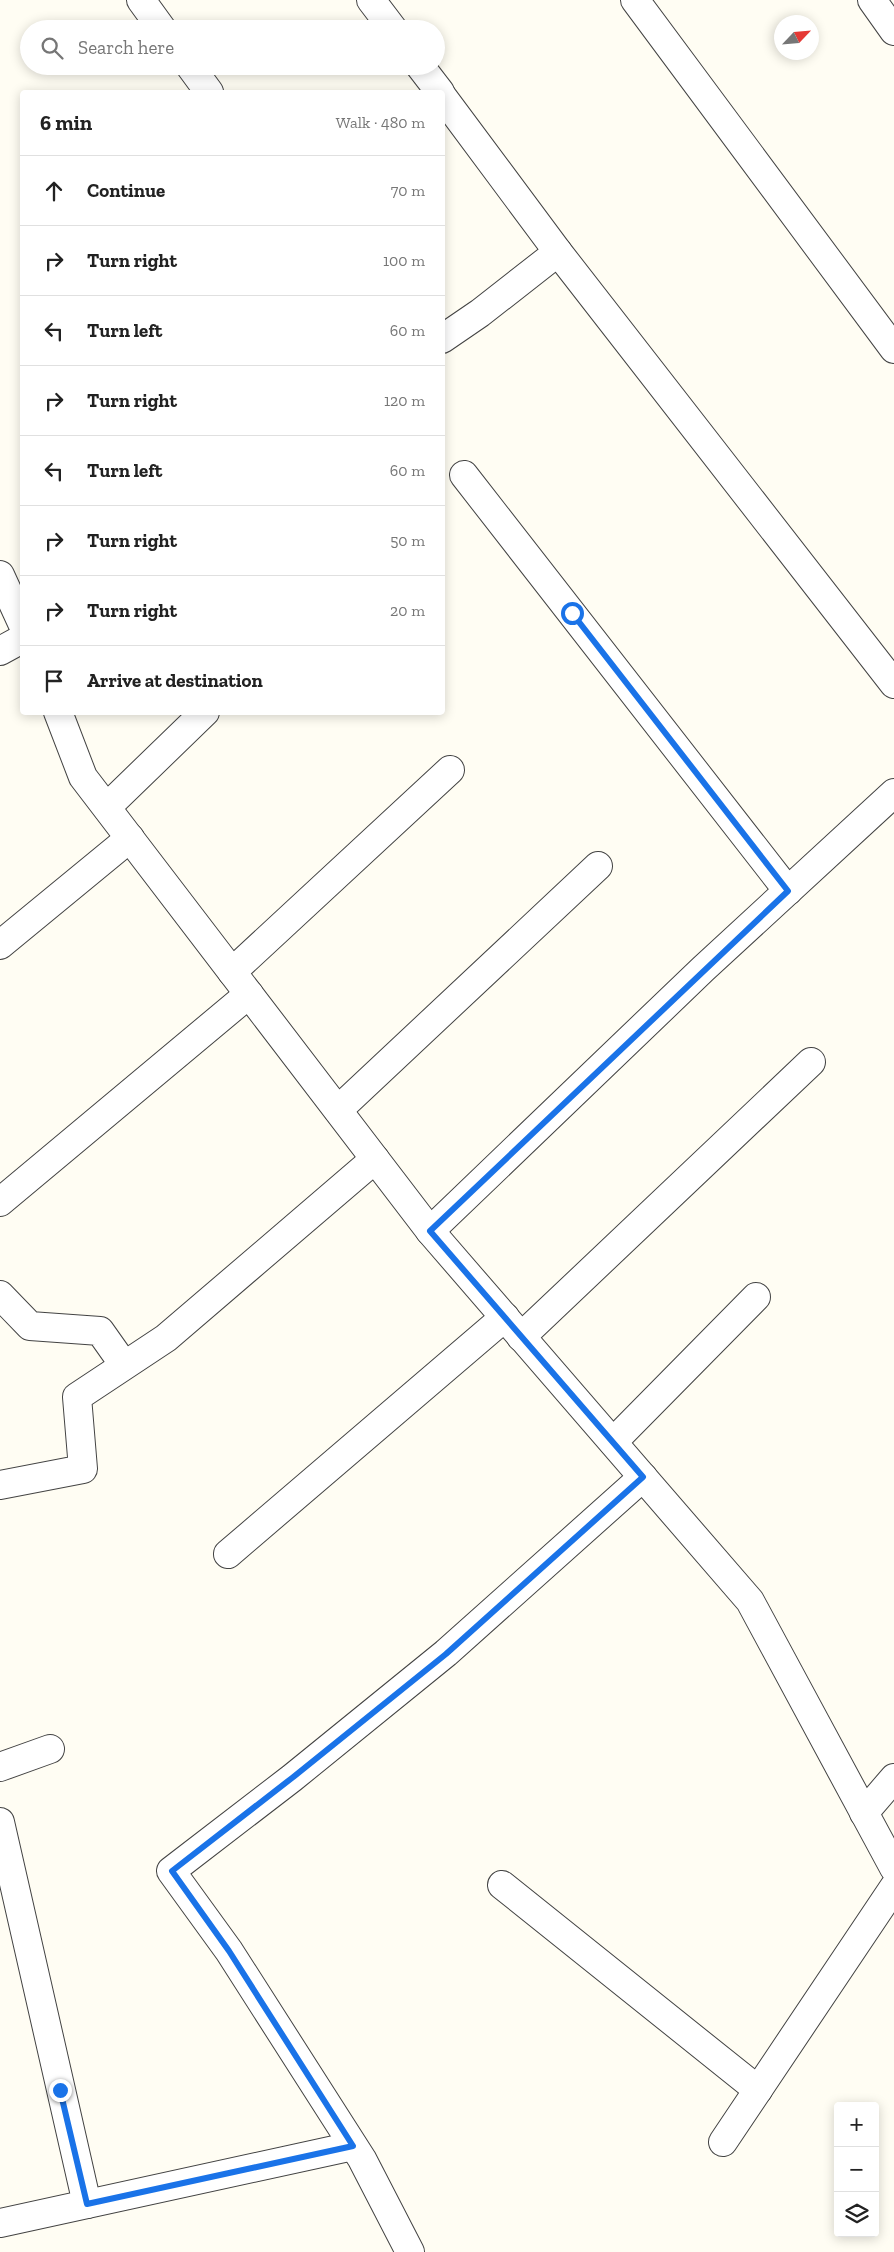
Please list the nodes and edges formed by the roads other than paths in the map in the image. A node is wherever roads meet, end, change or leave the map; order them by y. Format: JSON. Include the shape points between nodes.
{"nodes":[{"id":1,"x":141,"y":0,"type":"edge"},
{"id":2,"x":371,"y":0,"type":"edge"},
{"id":3,"x":634,"y":0,"type":"edge"},
{"id":4,"x":872,"y":0,"type":"edge"},
{"id":5,"x":155,"y":20,"type":"edge"},
{"id":6,"x":385,"y":20,"type":"edge"},
{"id":7,"x":894,"y":31,"type":"edge"},
{"id":8,"x":197,"y":75,"type":"edge"},
{"id":9,"x":427,"y":75,"type":"edge"},
{"id":10,"x":208,"y":90,"type":"edge"},
{"id":11,"x":438,"y":90,"type":"edge"},
{"id":12,"x":445,"y":100,"type":"edge"},
{"id":13,"x":558,"y":252,"type":"junction"},
{"id":14,"x":445,"y":337,"type":"edge"},
{"id":15,"x":894,"y":349,"type":"edge"},
{"id":16,"x":464,"y":474,"type":"dead end"},
{"id":17,"x":9,"y":579,"type":"edge"},
{"id":18,"x":20,"y":616,"type":"edge"},
{"id":19,"x":20,"y":640,"type":"edge"},
{"id":20,"x":0,"y":651,"type":"edge"},
{"id":21,"x":894,"y":684,"type":"edge"},
{"id":22,"x":59,"y":715,"type":"edge"},
{"id":23,"x":202,"y":715,"type":"edge"},
{"id":24,"x":450,"y":770,"type":"dead end"},
{"id":25,"x":894,"y":793,"type":"edge"},
{"id":26,"x":106,"y":807,"type":"junction"},
{"id":27,"x":130,"y":838,"type":"junction"},
{"id":28,"x":598,"y":866,"type":"dead end"},
{"id":29,"x":788,"y":891,"type":"junction"},
{"id":30,"x":0,"y":945,"type":"edge"},
{"id":31,"x":232,"y":972,"type":"junction"},
{"id":32,"x":249,"y":994,"type":"junction"},
{"id":33,"x":811,"y":1062,"type":"dead end"},
{"id":34,"x":338,"y":1110,"type":"junction"},
{"id":35,"x":375,"y":1160,"type":"junction"},
{"id":36,"x":0,"y":1202,"type":"edge"},
{"id":37,"x":430,"y":1231,"type":"junction"},
{"id":38,"x":0,"y":1295,"type":"edge"},
{"id":39,"x":756,"y":1297,"type":"dead end"},
{"id":40,"x":513,"y":1327,"type":"junction"},
{"id":41,"x":124,"y":1365,"type":"junction"},
{"id":42,"x":613,"y":1442,"type":"junction"},
{"id":43,"x":643,"y":1477,"type":"junction"},
{"id":44,"x":0,"y":1485,"type":"edge"},
{"id":45,"x":228,"y":1554,"type":"dead end"},
{"id":46,"x":50,"y":1749,"type":"dead end"},
{"id":47,"x":0,"y":1768,"type":"edge"},
{"id":48,"x":894,"y":1778,"type":"edge"},
{"id":49,"x":864,"y":1813,"type":"junction"},
{"id":50,"x":0,"y":1822,"type":"edge"},
{"id":51,"x":894,"y":1868,"type":"edge"},
{"id":52,"x":502,"y":1885,"type":"dead end"},
{"id":53,"x":894,"y":1887,"type":"edge"},
{"id":54,"x":758,"y":2090,"type":"junction"},
{"id":55,"x":723,"y":2142,"type":"dead end"},
{"id":56,"x":353,"y":2146,"type":"junction"},
{"id":57,"x":87,"y":2204,"type":"junction"},
{"id":58,"x":0,"y":2223,"type":"edge"},
{"id":59,"x":410,"y":2252,"type":"edge"}],
"edges":[{"from":1,"to":5,"type":"street"},
{"from":2,"to":6,"type":"street"},
{"from":3,"to":15,"type":"street"},
{"from":4,"to":7,"type":"street"},
{"from":8,"to":10,"type":"street"},
{"from":9,"to":11,"type":"street"},
{"from":12,"to":13,"type":"street"},
{"from":13,"to":14,"type":"street"},
{"from":13,"to":21,"type":"street"},
{"from":16,"to":29,"type":"street"},
{"from":17,"to":18,"type":"street"},
{"from":19,"to":20,"type":"street"},
{"from":22,"to":26,"type":"street","via":[[83,777]]},
{"from":23,"to":26,"type":"street"},
{"from":24,"to":31,"type":"street"},
{"from":25,"to":29,"type":"street"},
{"from":26,"to":27,"type":"street"},
{"from":27,"to":30,"type":"street"},
{"from":27,"to":31,"type":"street"},
{"from":28,"to":34,"type":"street"},
{"from":29,"to":37,"type":"street"},
{"from":31,"to":32,"type":"street"},
{"from":32,"to":34,"type":"street"},
{"from":32,"to":36,"type":"street"},
{"from":33,"to":40,"type":"street"},
{"from":34,"to":35,"type":"street"},
{"from":35,"to":37,"type":"street"},
{"from":35,"to":41,"type":"street","via":[[166,1338]]},
{"from":37,"to":40,"type":"street"},
{"from":38,"to":41,"type":"street","via":[[30,1326],[100,1332]]},
{"from":39,"to":42,"type":"street"},
{"from":40,"to":42,"type":"street"},
{"from":40,"to":45,"type":"street"},
{"from":41,"to":44,"type":"street","via":[[77,1397],[83,1469]]},
{"from":42,"to":43,"type":"street"},
{"from":43,"to":49,"type":"street","via":[[750,1601]]},
{"from":43,"to":56,"type":"street","via":[[446,1654],[172,1871],[229,1951]]},
{"from":46,"to":47,"type":"street"},
{"from":48,"to":49,"type":"street"},
{"from":49,"to":51,"type":"street"},
{"from":50,"to":57,"type":"street"},
{"from":52,"to":54,"type":"street"},
{"from":53,"to":54,"type":"street"},
{"from":54,"to":55,"type":"street"},
{"from":56,"to":57,"type":"street"},
{"from":56,"to":59,"type":"street"},
{"from":57,"to":58,"type":"street"}]}
